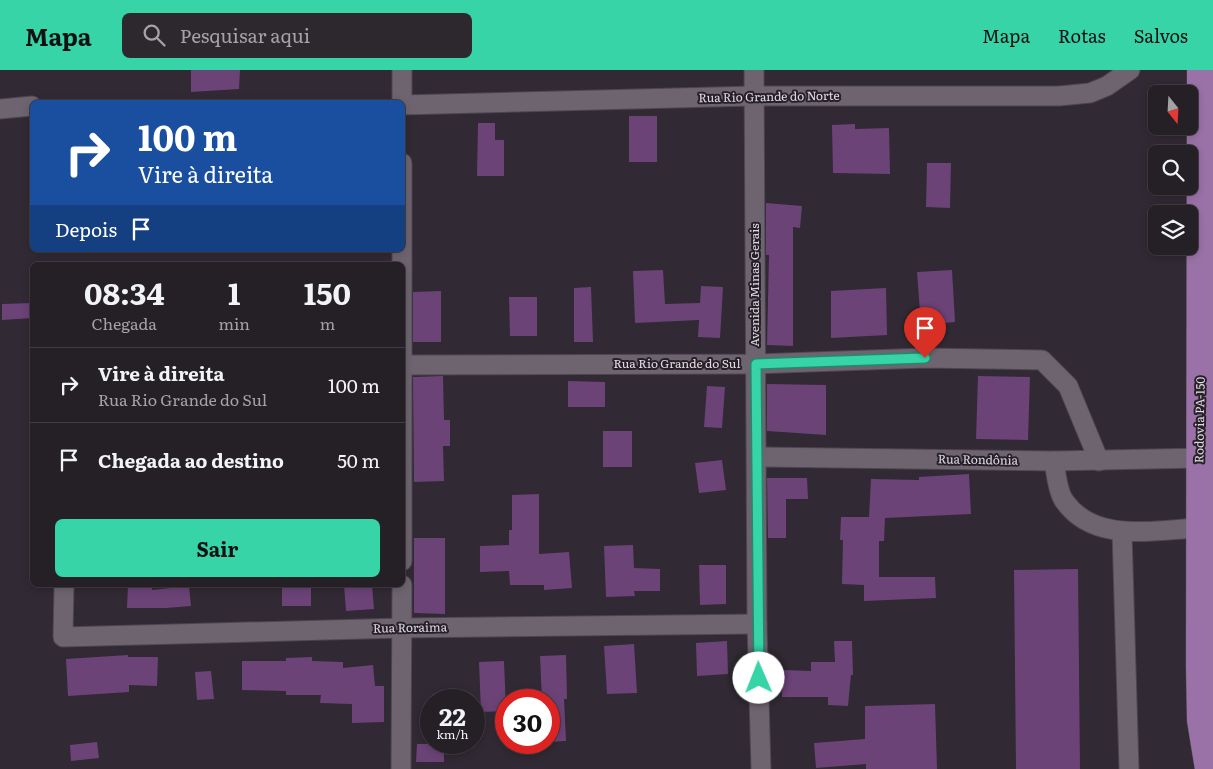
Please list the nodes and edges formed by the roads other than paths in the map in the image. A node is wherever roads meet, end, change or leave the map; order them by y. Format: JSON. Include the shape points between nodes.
{"nodes":[{"id":1,"x":402,"y":70,"type":"edge"},
{"id":2,"x":754,"y":70,"type":"edge"},
{"id":3,"x":1130,"y":70,"type":"edge"},
{"id":4,"x":1201,"y":70,"type":"edge"},
{"id":5,"x":754,"y":96,"type":"junction"},
{"id":6,"x":402,"y":100,"type":"edge"},
{"id":7,"x":405,"y":104,"type":"edge"},
{"id":8,"x":30,"y":106,"type":"edge"},
{"id":9,"x":0,"y":109,"type":"edge"},
{"id":10,"x":756,"y":364,"type":"junction"},
{"id":11,"x":405,"y":365,"type":"edge"},
{"id":12,"x":757,"y":457,"type":"junction"},
{"id":13,"x":1200,"y":458,"type":"junction"},
{"id":14,"x":1054,"y":461,"type":"junction"},
{"id":15,"x":1099,"y":461,"type":"junction"},
{"id":16,"x":1199,"y":528,"type":"junction"},
{"id":17,"x":1122,"y":532,"type":"junction"},
{"id":18,"x":64,"y":587,"type":"edge"},
{"id":19,"x":402,"y":587,"type":"edge"},
{"id":20,"x":758,"y":624,"type":"junction"},
{"id":21,"x":402,"y":628,"type":"junction"},
{"id":22,"x":400,"y":769,"type":"edge"},
{"id":23,"x":761,"y":769,"type":"edge"},
{"id":24,"x":1129,"y":769,"type":"edge"},
{"id":25,"x":1209,"y":769,"type":"edge"}],
"edges":[{"from":1,"to":6,"type":"street"},
{"from":2,"to":5,"type":"street","name":"Avenida Minas Gerais"},
{"from":3,"to":5,"type":"street","name":"Rua Rio Grande do Norte","via":[[1090,93],[1059,96]]},
{"from":4,"to":13,"type":"highway","name":"Rodovia PA-150"},
{"from":5,"to":7,"type":"street","name":"Rua Rio Grande do Norte"},
{"from":5,"to":10,"type":"street","name":"Avenida Minas Gerais"},
{"from":8,"to":9,"type":"street"},
{"from":10,"to":11,"type":"street","name":"Rua Rio Grande do Sul"},
{"from":10,"to":12,"type":"street","name":"Avenida Minas Gerais"},
{"from":10,"to":15,"type":"street","name":"Rua Rio Grande do Sul","via":[[925,358],[1042,360],[1068,386]]},
{"from":12,"to":14,"type":"street","name":"Rua Rondônia"},
{"from":12,"to":20,"type":"street","name":"Avenida Minas Gerais"},
{"from":13,"to":15,"type":"street","name":"Rua Rondônia"},
{"from":13,"to":16,"type":"highway","name":"Rodovia PA-150"},
{"from":14,"to":15,"type":"street","name":"Rua Rondônia"},
{"from":14,"to":17,"type":"street","via":[[1062,497],[1073,511],[1090,524]]},
{"from":16,"to":17,"type":"street"},
{"from":16,"to":25,"type":"highway","name":"Rodovia PA-150","via":[[1201,720]]},
{"from":17,"to":24,"type":"street"},
{"from":18,"to":21,"type":"street","name":"Rua Roraima","via":[[63,637]]},
{"from":19,"to":21,"type":"street"},
{"from":20,"to":21,"type":"street","name":"Rua Roraima"},
{"from":20,"to":23,"type":"street","name":"Avenida Minas Gerais"},
{"from":21,"to":22,"type":"street"}]}
